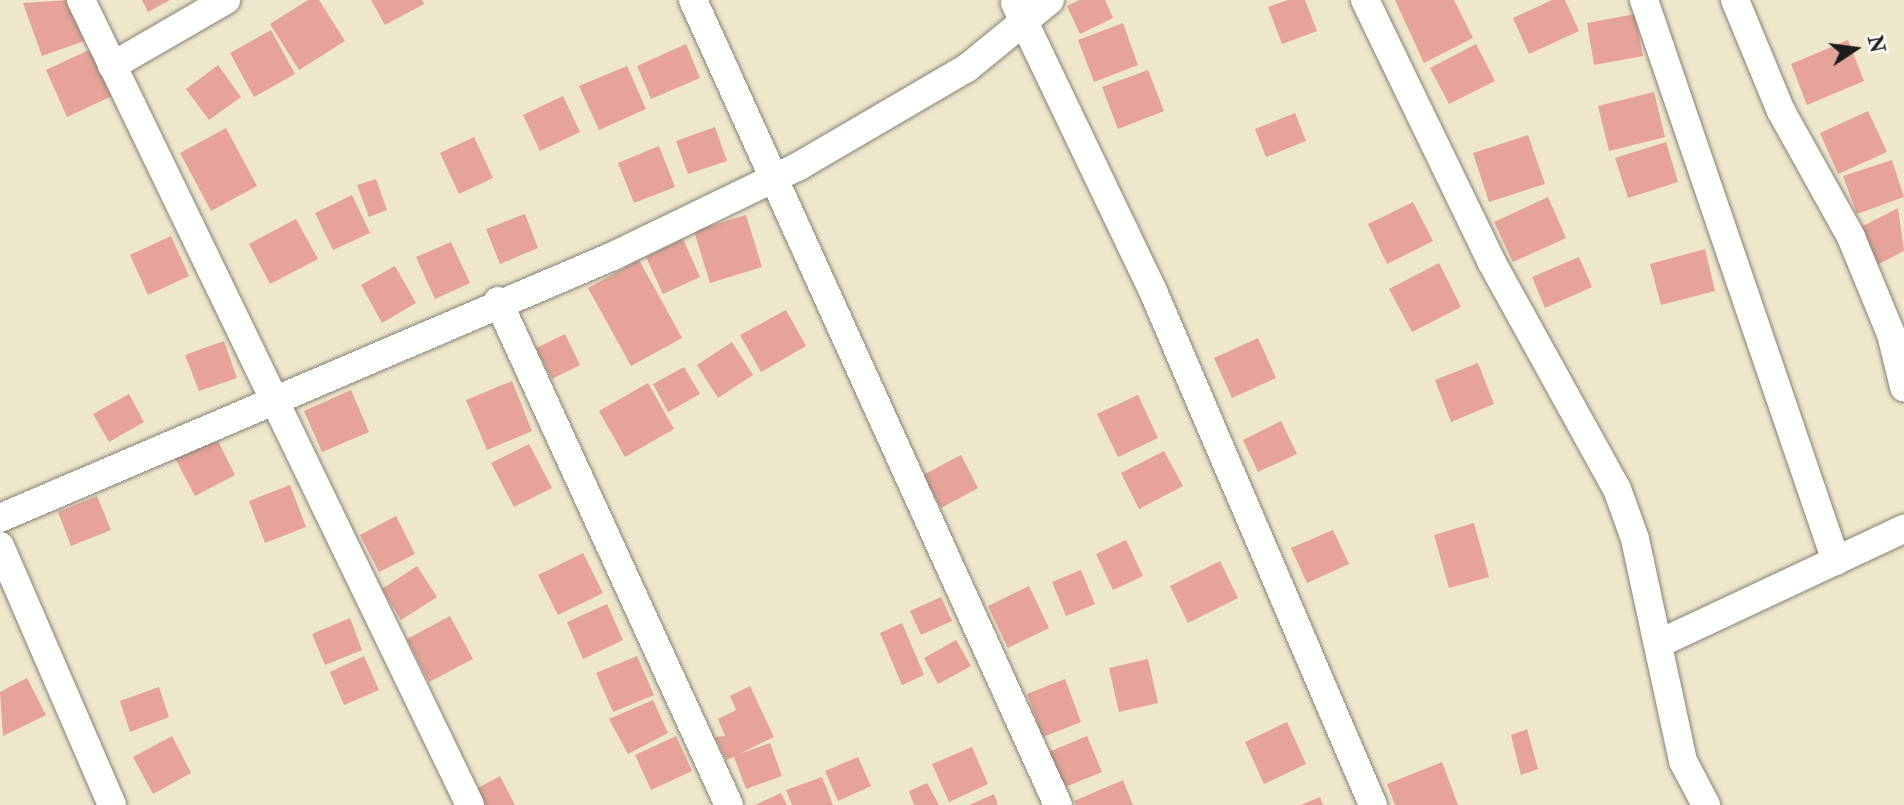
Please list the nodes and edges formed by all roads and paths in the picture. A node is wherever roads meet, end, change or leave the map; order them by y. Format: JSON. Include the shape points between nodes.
{"nodes":[{"id":1,"x":81,"y":0,"type":"edge"},
{"id":2,"x":226,"y":0,"type":"edge"},
{"id":3,"x":694,"y":0,"type":"edge"},
{"id":4,"x":1050,"y":0,"type":"edge"},
{"id":5,"x":1365,"y":0,"type":"edge"},
{"id":6,"x":1644,"y":0,"type":"edge"},
{"id":7,"x":1735,"y":0,"type":"edge"},
{"id":8,"x":1018,"y":9,"type":"edge"},
{"id":9,"x":112,"y":66,"type":"junction"},
{"id":10,"x":772,"y":179,"type":"junction"},
{"id":11,"x":498,"y":301,"type":"junction"},
{"id":12,"x":1903,"y":375,"type":"edge"},
{"id":13,"x":272,"y":402,"type":"junction"},
{"id":14,"x":0,"y":518,"type":"edge"},
{"id":15,"x":1904,"y":529,"type":"edge"},
{"id":16,"x":0,"y":546,"type":"edge"},
{"id":17,"x":1836,"y":561,"type":"junction"},
{"id":18,"x":1658,"y":644,"type":"junction"},
{"id":19,"x":112,"y":805,"type":"edge"},
{"id":20,"x":470,"y":805,"type":"edge"},
{"id":21,"x":729,"y":805,"type":"edge"},
{"id":22,"x":1058,"y":805,"type":"edge"},
{"id":23,"x":1373,"y":805,"type":"edge"},
{"id":24,"x":1706,"y":805,"type":"edge"}],
"edges":[{"from":1,"to":9,"type":"street"},
{"from":2,"to":9,"type":"street"},
{"from":3,"to":10,"type":"street"},
{"from":4,"to":8,"type":"street"},
{"from":5,"to":18,"type":"street","via":[[1491,261],[1616,489],[1635,539]]},
{"from":6,"to":17,"type":"street"},
{"from":7,"to":12,"type":"street","via":[[1781,111],[1851,237]]},
{"from":8,"to":10,"type":"street","via":[[967,68]]},
{"from":8,"to":23,"type":"street","via":[[1153,291]]},
{"from":9,"to":13,"type":"street"},
{"from":10,"to":11,"type":"street","via":[[612,256]]},
{"from":10,"to":22,"type":"street"},
{"from":11,"to":13,"type":"street"},
{"from":11,"to":21,"type":"street"},
{"from":13,"to":14,"type":"street"},
{"from":13,"to":20,"type":"street"},
{"from":15,"to":17,"type":"street"},
{"from":16,"to":19,"type":"street"},
{"from":17,"to":18,"type":"street"},
{"from":18,"to":24,"type":"street","via":[[1682,761]]}]}
